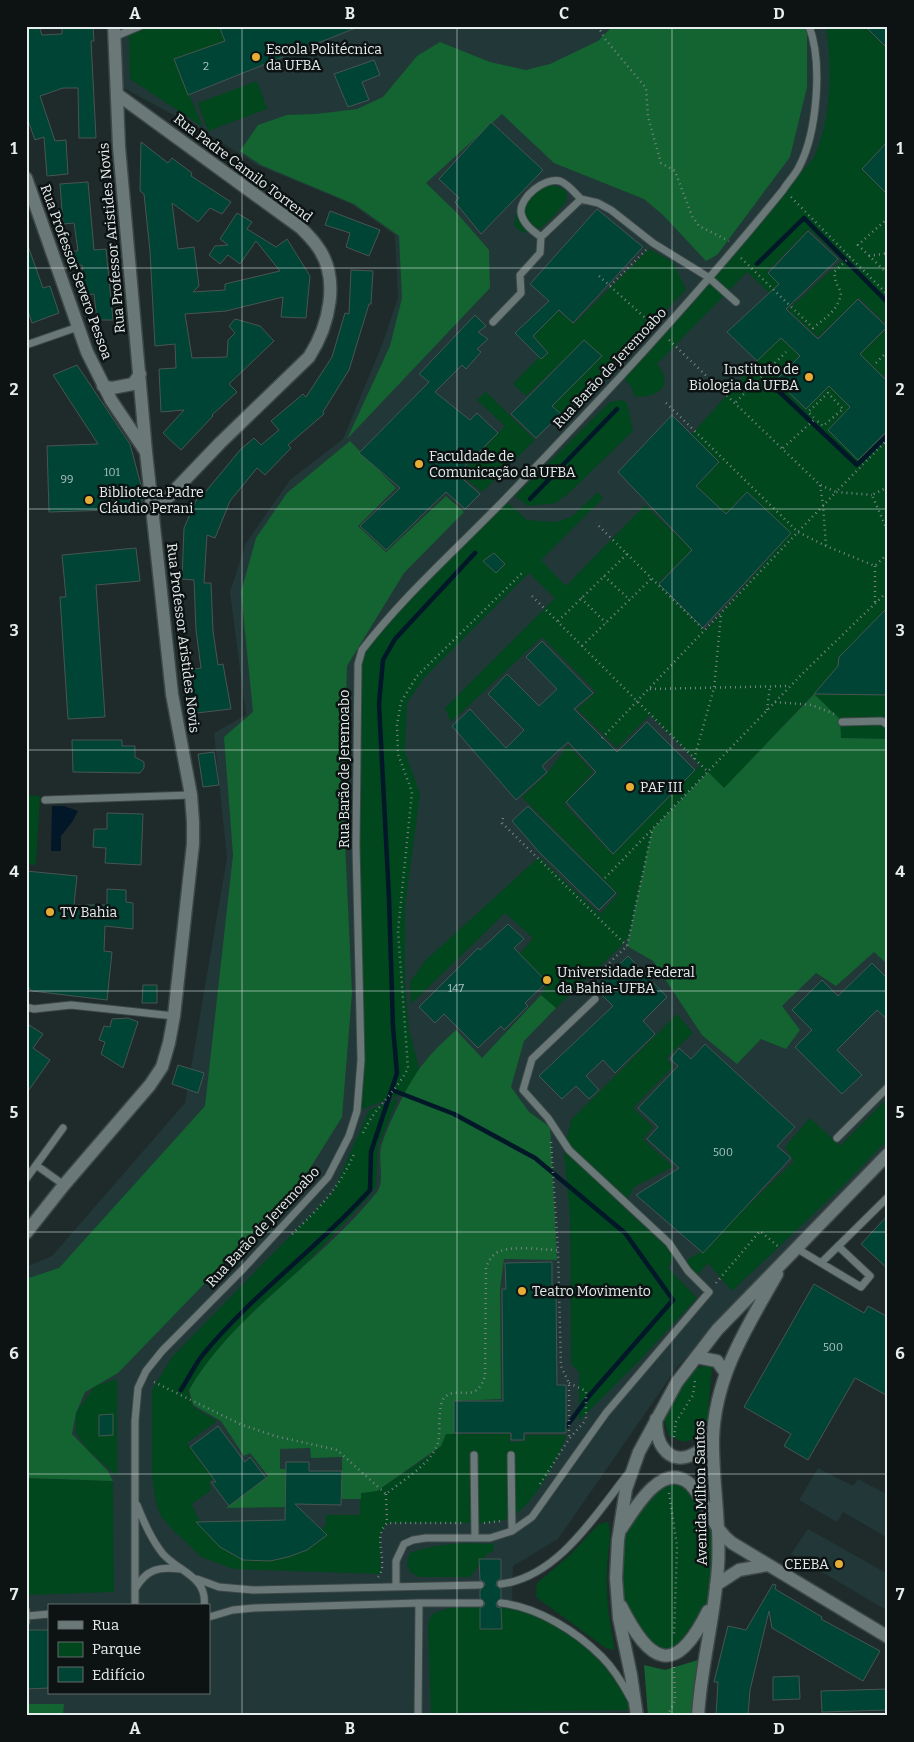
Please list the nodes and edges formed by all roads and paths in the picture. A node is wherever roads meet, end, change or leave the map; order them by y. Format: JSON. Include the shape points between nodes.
{"nodes":[{"id":1,"x":140,"y":26,"type":"edge"},
{"id":2,"x":598,"y":26,"type":"edge"},
{"id":3,"x":809,"y":26,"type":"edge"},
{"id":4,"x":114,"y":31,"type":"edge"},
{"id":5,"x":117,"y":94,"type":"junction"},
{"id":6,"x":26,"y":178,"type":"edge"},
{"id":7,"x":783,"y":190,"type":"junction"},
{"id":8,"x":581,"y":199,"type":"junction"},
{"id":9,"x":888,"y":218,"type":"edge"},
{"id":10,"x":541,"y":238,"type":"junction"},
{"id":11,"x":653,"y":243,"type":"junction"},
{"id":12,"x":735,"y":247,"type":"junction"},
{"id":13,"x":888,"y":253,"type":"edge"},
{"id":14,"x":869,"y":256,"type":"junction"},
{"id":15,"x":850,"y":257,"type":"junction"},
{"id":16,"x":888,"y":274,"type":"edge"},
{"id":17,"x":599,"y":276,"type":"dead end"},
{"id":18,"x":708,"y":277,"type":"junction"},
{"id":19,"x":610,"y":286,"type":"junction"},
{"id":20,"x":888,"y":295,"type":"edge"},
{"id":21,"x":736,"y":302,"type":"dead end"},
{"id":22,"x":493,"y":322,"type":"dead end"},
{"id":23,"x":78,"y":327,"type":"junction"},
{"id":24,"x":661,"y":333,"type":"junction"},
{"id":25,"x":26,"y":345,"type":"edge"},
{"id":26,"x":888,"y":351,"type":"edge"},
{"id":27,"x":786,"y":352,"type":"dead end"},
{"id":28,"x":876,"y":362,"type":"dead end"},
{"id":29,"x":140,"y":374,"type":"junction"},
{"id":30,"x":103,"y":386,"type":"junction"},
{"id":31,"x":736,"y":402,"type":"junction"},
{"id":32,"x":666,"y":403,"type":"dead end"},
{"id":33,"x":815,"y":419,"type":"junction"},
{"id":34,"x":888,"y":439,"type":"edge"},
{"id":35,"x":883,"y":444,"type":"junction"},
{"id":36,"x":783,"y":448,"type":"junction"},
{"id":37,"x":888,"y":448,"type":"edge"},
{"id":38,"x":146,"y":452,"type":"junction"},
{"id":39,"x":820,"y":485,"type":"junction"},
{"id":40,"x":888,"y":486,"type":"edge"},
{"id":41,"x":836,"y":492,"type":"junction"},
{"id":42,"x":872,"y":495,"type":"junction"},
{"id":43,"x":823,"y":505,"type":"junction"},
{"id":44,"x":153,"y":513,"type":"junction"},
{"id":45,"x":596,"y":523,"type":"dead end"},
{"id":46,"x":798,"y":532,"type":"junction"},
{"id":47,"x":888,"y":532,"type":"edge"},
{"id":48,"x":826,"y":546,"type":"junction"},
{"id":49,"x":888,"y":553,"type":"edge"},
{"id":50,"x":627,"y":554,"type":"junction"},
{"id":51,"x":875,"y":566,"type":"junction"},
{"id":52,"x":524,"y":571,"type":"dead end"},
{"id":53,"x":604,"y":576,"type":"junction"},
{"id":54,"x":652,"y":578,"type":"junction"},
{"id":55,"x":888,"y":591,"type":"edge"},
{"id":56,"x":532,"y":596,"type":"dead end"},
{"id":57,"x":581,"y":598,"type":"junction"},
{"id":58,"x":630,"y":600,"type":"junction"},
{"id":59,"x":875,"y":602,"type":"junction"},
{"id":60,"x":721,"y":614,"type":"junction"},
{"id":61,"x":558,"y":621,"type":"junction"},
{"id":62,"x":606,"y":623,"type":"junction"},
{"id":63,"x":705,"y":631,"type":"junction"},
{"id":64,"x":582,"y":646,"type":"junction"},
{"id":65,"x":770,"y":686,"type":"junction"},
{"id":66,"x":790,"y":686,"type":"junction"},
{"id":67,"x":714,"y":688,"type":"junction"},
{"id":68,"x":650,"y":689,"type":"junction"},
{"id":69,"x":775,"y":702,"type":"junction"},
{"id":70,"x":638,"y":703,"type":"junction"},
{"id":71,"x":767,"y":710,"type":"junction"},
{"id":72,"x":842,"y":722,"type":"joint"},
{"id":73,"x":888,"y":725,"type":"edge"},
{"id":74,"x":602,"y":738,"type":"dead end"},
{"id":75,"x":694,"y":759,"type":"junction"},
{"id":76,"x":708,"y":772,"type":"junction"},
{"id":77,"x":191,"y":795,"type":"junction"},
{"id":78,"x":45,"y":800,"type":"dead end"},
{"id":79,"x":503,"y":818,"type":"dead end"},
{"id":80,"x":652,"y":830,"type":"junction"},
{"id":81,"x":605,"y":878,"type":"dead end"},
{"id":82,"x":627,"y":946,"type":"junction"},
{"id":83,"x":595,"y":999,"type":"joint"},
{"id":84,"x":26,"y":1007,"type":"edge"},
{"id":85,"x":174,"y":1016,"type":"junction"},
{"id":86,"x":888,"y":1087,"type":"edge"},
{"id":87,"x":63,"y":1128,"type":"dead end"},
{"id":88,"x":837,"y":1138,"type":"dead end"},
{"id":89,"x":360,"y":1139,"type":"dead end"},
{"id":90,"x":357,"y":1147,"type":"dead end"},
{"id":91,"x":888,"y":1154,"type":"edge"},
{"id":92,"x":36,"y":1165,"type":"junction"},
{"id":93,"x":554,"y":1171,"type":"dead end"},
{"id":94,"x":26,"y":1179,"type":"edge"},
{"id":95,"x":64,"y":1185,"type":"junction"},
{"id":96,"x":888,"y":1197,"type":"edge"},
{"id":97,"x":26,"y":1233,"type":"edge"},
{"id":98,"x":286,"y":1241,"type":"dead end"},
{"id":99,"x":838,"y":1246,"type":"junction"},
{"id":100,"x":558,"y":1250,"type":"junction"},
{"id":101,"x":792,"y":1252,"type":"junction"},
{"id":102,"x":821,"y":1263,"type":"junction"},
{"id":103,"x":709,"y":1292,"type":"junction"},
{"id":104,"x":696,"y":1357,"type":"junction"},
{"id":105,"x":685,"y":1372,"type":"junction"},
{"id":106,"x":725,"y":1372,"type":"junction"},
{"id":107,"x":569,"y":1383,"type":"junction"},
{"id":108,"x":150,"y":1389,"type":"dead end"},
{"id":109,"x":590,"y":1415,"type":"dead end"},
{"id":110,"x":656,"y":1419,"type":"junction"},
{"id":111,"x":586,"y":1420,"type":"junction"},
{"id":112,"x":713,"y":1437,"type":"junction"},
{"id":113,"x":570,"y":1438,"type":"junction"},
{"id":114,"x":474,"y":1455,"type":"dead end"},
{"id":115,"x":511,"y":1455,"type":"dead end"},
{"id":116,"x":671,"y":1455,"type":"junction"},
{"id":117,"x":631,"y":1471,"type":"junction"},
{"id":118,"x":668,"y":1478,"type":"junction"},
{"id":119,"x":538,"y":1487,"type":"dead end"},
{"id":120,"x":386,"y":1494,"type":"junction"},
{"id":121,"x":136,"y":1503,"type":"junction"},
{"id":122,"x":511,"y":1517,"type":"junction"},
{"id":123,"x":387,"y":1523,"type":"junction"},
{"id":124,"x":475,"y":1524,"type":"junction"},
{"id":125,"x":512,"y":1531,"type":"junction"},
{"id":126,"x":619,"y":1531,"type":"junction"},
{"id":127,"x":718,"y":1532,"type":"junction"},
{"id":128,"x":475,"y":1538,"type":"junction"},
{"id":129,"x":767,"y":1565,"type":"junction"},
{"id":130,"x":180,"y":1569,"type":"junction"},
{"id":131,"x":197,"y":1579,"type":"junction"},
{"id":132,"x":370,"y":1580,"type":"dead end"},
{"id":133,"x":501,"y":1584,"type":"dead end"},
{"id":134,"x":480,"y":1585,"type":"dead end"},
{"id":135,"x":716,"y":1585,"type":"junction"},
{"id":136,"x":396,"y":1587,"type":"junction"},
{"id":137,"x":135,"y":1590,"type":"junction"},
{"id":138,"x":616,"y":1597,"type":"junction"},
{"id":139,"x":714,"y":1599,"type":"junction"},
{"id":140,"x":420,"y":1603,"type":"junction"},
{"id":141,"x":480,"y":1603,"type":"dead end"},
{"id":142,"x":501,"y":1603,"type":"dead end"},
{"id":143,"x":135,"y":1604,"type":"edge"},
{"id":144,"x":204,"y":1604,"type":"edge"},
{"id":145,"x":48,"y":1614,"type":"edge"},
{"id":146,"x":27,"y":1616,"type":"edge"},
{"id":147,"x":210,"y":1617,"type":"edge"},
{"id":148,"x":888,"y":1637,"type":"edge"},
{"id":149,"x":674,"y":1654,"type":"junction"},
{"id":150,"x":637,"y":1711,"type":"edge"},
{"id":151,"x":418,"y":1716,"type":"edge"},
{"id":152,"x":668,"y":1716,"type":"edge"},
{"id":153,"x":698,"y":1716,"type":"edge"}],
"edges":[{"from":1,"to":4,"type":"lane"},
{"from":2,"to":12,"type":"path","via":[[646,88],[648,117],[661,163],[675,171],[692,216],[699,226]]},
{"from":3,"to":7,"type":"lane","name":"Rua Barão de Jeremoabo","via":[[816,62],[812,122],[799,167]]},
{"from":4,"to":5,"type":"street","name":"Rua Professor Aristides Novis"},
{"from":5,"to":29,"type":"street","name":"Rua Professor Aristides Novis","via":[[128,264]]},
{"from":5,"to":44,"type":"street","name":"Rua Padre Camilo Torrend","via":[[301,228],[318,246],[328,265],[331,288],[320,340],[309,357],[220,442]]},
{"from":6,"to":23,"type":"street","name":"Rua Professor Severo Pessoa"},
{"from":7,"to":12,"type":"lane","name":"Rua Barão de Jeremoabo"},
{"from":7,"to":15,"type":"path"},
{"from":8,"to":10,"type":"lane"},
{"from":8,"to":10,"type":"lane","via":[[560,181],[540,185],[525,200],[521,212]]},
{"from":8,"to":11,"type":"lane","via":[[611,210]]},
{"from":9,"to":14,"type":"path","via":[[858,245]]},
{"from":10,"to":22,"type":"lane","via":[[540,253],[520,275],[521,292]]},
{"from":11,"to":18,"type":"lane"},
{"from":11,"to":19,"type":"path"},
{"from":12,"to":15,"type":"path","via":[[813,328],[835,310],[842,292],[834,272]]},
{"from":12,"to":18,"type":"lane","name":"Rua Barão de Jeremoabo"},
{"from":13,"to":14,"type":"path"},
{"from":14,"to":16,"type":"path"},
{"from":15,"to":20,"type":"path"},
{"from":17,"to":19,"type":"path"},
{"from":18,"to":21,"type":"lane"},
{"from":18,"to":24,"type":"lane","name":"Rua Barão de Jeremoabo"},
{"from":19,"to":24,"type":"path"},
{"from":23,"to":25,"type":"lane"},
{"from":23,"to":30,"type":"street","name":"Rua Professor Severo Pessoa"},
{"from":24,"to":31,"type":"path"},
{"from":24,"to":121,"type":"lane","name":"Rua Barão de Jeremoabo","via":[[362,650],[358,664],[356,778],[361,1030],[357,1111],[349,1136],[328,1177],[146,1371],[136,1402]]},
{"from":26,"to":28,"type":"path"},
{"from":27,"to":31,"type":"path"},
{"from":29,"to":30,"type":"street","via":[[133,384],[112,388]]},
{"from":29,"to":38,"type":"street","name":"Rua Professor Aristides Novis"},
{"from":30,"to":38,"type":"street","name":"Rua Professor Severo Pessoa"},
{"from":31,"to":36,"type":"path"},
{"from":32,"to":46,"type":"path"},
{"from":33,"to":33,"type":"path","via":[[808,412],[828,393],[843,409],[823,426]]},
{"from":33,"to":36,"type":"path"},
{"from":34,"to":35,"type":"path"},
{"from":35,"to":37,"type":"path"},
{"from":35,"to":41,"type":"path"},
{"from":36,"to":39,"type":"path"},
{"from":38,"to":44,"type":"street","name":"Rua Professor Aristides Novis"},
{"from":39,"to":41,"type":"path"},
{"from":39,"to":43,"type":"path"},
{"from":40,"to":42,"type":"path"},
{"from":41,"to":42,"type":"path"},
{"from":41,"to":43,"type":"path"},
{"from":42,"to":47,"type":"path"},
{"from":43,"to":46,"type":"path"},
{"from":43,"to":48,"type":"path"},
{"from":44,"to":77,"type":"street","name":"Rua Professor Aristides Novis","via":[[172,694]]},
{"from":45,"to":50,"type":"path"},
{"from":46,"to":48,"type":"path"},
{"from":46,"to":60,"type":"path"},
{"from":48,"to":51,"type":"path"},
{"from":49,"to":51,"type":"path"},
{"from":50,"to":53,"type":"path"},
{"from":50,"to":54,"type":"path"},
{"from":51,"to":59,"type":"path"},
{"from":52,"to":89,"type":"path","via":[[417,676],[401,702],[397,725],[398,754],[412,792],[398,932],[408,1068],[370,1115]]},
{"from":53,"to":57,"type":"path"},
{"from":53,"to":58,"type":"path"},
{"from":54,"to":58,"type":"path"},
{"from":54,"to":63,"type":"path"},
{"from":55,"to":59,"type":"path"},
{"from":56,"to":61,"type":"path"},
{"from":57,"to":61,"type":"path"},
{"from":57,"to":62,"type":"path"},
{"from":58,"to":62,"type":"path"},
{"from":59,"to":66,"type":"path"},
{"from":60,"to":63,"type":"path"},
{"from":60,"to":67,"type":"path"},
{"from":61,"to":64,"type":"path"},
{"from":62,"to":64,"type":"path"},
{"from":63,"to":68,"type":"path"},
{"from":64,"to":70,"type":"path"},
{"from":65,"to":66,"type":"path"},
{"from":65,"to":67,"type":"path"},
{"from":65,"to":71,"type":"path"},
{"from":66,"to":69,"type":"path"},
{"from":67,"to":68,"type":"path"},
{"from":67,"to":75,"type":"path"},
{"from":68,"to":70,"type":"path"},
{"from":69,"to":71,"type":"path"},
{"from":69,"to":72,"type":"path","via":[[812,705],[833,714]]},
{"from":70,"to":74,"type":"path"},
{"from":70,"to":75,"type":"path"},
{"from":71,"to":76,"type":"path"},
{"from":72,"to":73,"type":"lane","via":[[882,721]]},
{"from":75,"to":76,"type":"path"},
{"from":76,"to":80,"type":"path"},
{"from":77,"to":78,"type":"lane"},
{"from":77,"to":85,"type":"street","name":"Rua Professor Aristides Novis","via":[[193,844]]},
{"from":79,"to":82,"type":"path","via":[[502,823]]},
{"from":80,"to":81,"type":"path"},
{"from":80,"to":82,"type":"path"},
{"from":82,"to":83,"type":"path","via":[[584,987]]},
{"from":83,"to":103,"type":"lane","via":[[532,1059],[523,1090],[548,1118],[569,1150],[669,1243],[688,1271]]},
{"from":84,"to":85,"type":"lane","via":[[71,1005]]},
{"from":85,"to":95,"type":"street","name":"Rua Professor Aristides Novis","via":[[170,1043],[158,1073]]},
{"from":86,"to":88,"type":"lane"},
{"from":87,"to":92,"type":"lane"},
{"from":90,"to":98,"type":"path","via":[[332,1194]]},
{"from":91,"to":101,"type":"street","name":"Avenida Milton Santos"},
{"from":92,"to":94,"type":"lane"},
{"from":92,"to":95,"type":"lane"},
{"from":93,"to":100,"type":"path"},
{"from":95,"to":97,"type":"street","name":"Rua Professor Aristides Novis"},
{"from":96,"to":99,"type":"lane"},
{"from":99,"to":102,"type":"lane"},
{"from":99,"to":102,"type":"lane","via":[[870,1276],[861,1287]]},
{"from":100,"to":107,"type":"path","via":[[561,1366]]},
{"from":100,"to":120,"type":"path","via":[[507,1250],[497,1252],[490,1259],[486,1267],[485,1376],[482,1385],[476,1391],[444,1398],[438,1445],[431,1458]]},
{"from":101,"to":102,"type":"lane"},
{"from":101,"to":103,"type":"path","via":[[760,1231]]},
{"from":101,"to":104,"type":"street","name":"Avenida Milton Santos","via":[[717,1330]]},
{"from":101,"to":106,"type":"street","name":"Avenida Milton Santos","via":[[738,1343]]},
{"from":103,"to":125,"type":"lane","via":[[606,1413],[532,1517]]},
{"from":104,"to":105,"type":"street","name":"Avenida Milton Santos"},
{"from":104,"to":106,"type":"street","via":[[717,1361]]},
{"from":105,"to":110,"type":"street","name":"Avenida Milton Santos"},
{"from":105,"to":116,"type":"path","via":[[696,1382],[693,1395],[676,1422]]},
{"from":106,"to":112,"type":"street","name":"Avenida Milton Santos"},
{"from":107,"to":111,"type":"path","via":[[586,1391]]},
{"from":107,"to":113,"type":"path"},
{"from":108,"to":120,"type":"path","via":[[153,1381],[240,1424],[274,1436],[337,1450]]},
{"from":109,"to":111,"type":"path"},
{"from":110,"to":116,"type":"street","via":[[659,1441]]},
{"from":110,"to":117,"type":"street","name":"Avenida Milton Santos"},
{"from":111,"to":113,"type":"path"},
{"from":112,"to":116,"type":"street","via":[[692,1456]]},
{"from":112,"to":127,"type":"street","name":"Avenida Milton Santos"},
{"from":113,"to":119,"type":"path"},
{"from":114,"to":124,"type":"lane"},
{"from":115,"to":122,"type":"lane"},
{"from":117,"to":126,"type":"street","name":"Avenida Milton Santos"},
{"from":117,"to":133,"type":"lane","via":[[554,1560],[522,1580]]},
{"from":118,"to":126,"type":"street","via":[[651,1489]]},
{"from":118,"to":127,"type":"street","via":[[686,1481],[692,1487]]},
{"from":118,"to":149,"type":"path","via":[[677,1546]]},
{"from":120,"to":123,"type":"path"},
{"from":121,"to":130,"type":"lane","name":"Rua Barão de Jeremoabo","via":[[154,1542]]},
{"from":121,"to":137,"type":"lane"},
{"from":122,"to":124,"type":"path","via":[[500,1522]]},
{"from":122,"to":125,"type":"lane"},
{"from":123,"to":124,"type":"path"},
{"from":123,"to":132,"type":"path","via":[[380,1534],[381,1574]]},
{"from":124,"to":128,"type":"lane"},
{"from":125,"to":128,"type":"lane","via":[[490,1538]]},
{"from":126,"to":138,"type":"street","name":"Avenida Milton Santos"},
{"from":127,"to":129,"type":"street"},
{"from":127,"to":135,"type":"street","name":"Avenida Milton Santos"},
{"from":128,"to":136,"type":"lane","via":[[426,1538],[404,1544],[396,1561]]},
{"from":129,"to":135,"type":"street","via":[[739,1570]]},
{"from":129,"to":148,"type":"street"},
{"from":130,"to":131,"type":"lane","name":"Rua Barão de Jeremoabo"},
{"from":130,"to":137,"type":"lane","via":[[155,1569],[147,1573]]},
{"from":131,"to":136,"type":"lane","name":"Rua Barão de Jeremoabo","via":[[219,1587],[253,1590]]},
{"from":131,"to":144,"type":"lane","via":[[204,1592]]},
{"from":134,"to":136,"type":"lane","name":"Rua Barão de Jeremoabo"},
{"from":135,"to":139,"type":"street","name":"Avenida Milton Santos"},
{"from":137,"to":143,"type":"lane"},
{"from":138,"to":149,"type":"street","via":[[646,1646],[663,1655]]},
{"from":138,"to":150,"type":"street","name":"Avenida Milton Santos"},
{"from":139,"to":149,"type":"street","via":[[689,1644]]},
{"from":139,"to":153,"type":"street","name":"Avenida Milton Santos","via":[[703,1660]]},
{"from":140,"to":141,"type":"lane"},
{"from":140,"to":147,"type":"lane","via":[[254,1608]]},
{"from":140,"to":151,"type":"lane"},
{"from":142,"to":150,"type":"lane","via":[[539,1614],[586,1643],[604,1658]]},
{"from":145,"to":146,"type":"lane"},
{"from":149,"to":152,"type":"path","via":[[675,1700]]}]}
